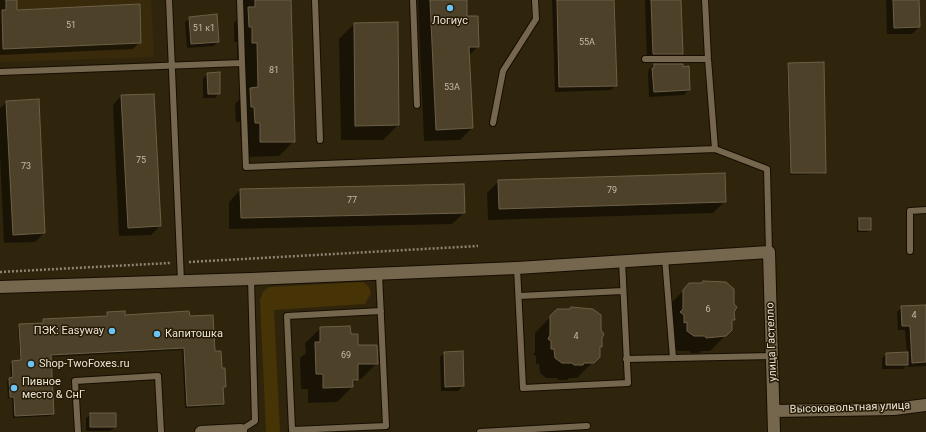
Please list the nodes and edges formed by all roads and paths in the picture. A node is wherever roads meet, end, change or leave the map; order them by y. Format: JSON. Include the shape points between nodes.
{"nodes":[{"id":1,"x":169,"y":0,"type":"edge"},
{"id":2,"x":240,"y":0,"type":"edge"},
{"id":3,"x":315,"y":0,"type":"edge"},
{"id":4,"x":413,"y":0,"type":"edge"},
{"id":5,"x":535,"y":0,"type":"edge"},
{"id":6,"x":705,"y":0,"type":"edge"},
{"id":7,"x":645,"y":59,"type":"dead end"},
{"id":8,"x":708,"y":59,"type":"junction"},
{"id":9,"x":242,"y":63,"type":"junction"},
{"id":10,"x":171,"y":65,"type":"junction"},
{"id":11,"x":0,"y":72,"type":"edge"},
{"id":12,"x":417,"y":105,"type":"dead end"},
{"id":13,"x":493,"y":123,"type":"dead end"},
{"id":14,"x":320,"y":140,"type":"dead end"},
{"id":15,"x":715,"y":149,"type":"junction"},
{"id":16,"x":926,"y":210,"type":"edge"},
{"id":17,"x":478,"y":246,"type":"dead end"},
{"id":18,"x":910,"y":250,"type":"dead end"},
{"id":19,"x":769,"y":252,"type":"junction"},
{"id":20,"x":665,"y":258,"type":"junction"},
{"id":21,"x":622,"y":261,"type":"junction"},
{"id":22,"x":180,"y":262,"type":"junction"},
{"id":23,"x":517,"y":268,"type":"junction"},
{"id":24,"x":0,"y":272,"type":"edge"},
{"id":25,"x":379,"y":274,"type":"junction"},
{"id":26,"x":251,"y":279,"type":"junction"},
{"id":27,"x":181,"y":281,"type":"junction"},
{"id":28,"x":0,"y":287,"type":"edge"},
{"id":29,"x":623,"y":291,"type":"junction"},
{"id":30,"x":519,"y":296,"type":"junction"},
{"id":31,"x":381,"y":311,"type":"junction"},
{"id":32,"x":772,"y":356,"type":"junction"},
{"id":33,"x":673,"y":358,"type":"junction"},
{"id":34,"x":626,"y":359,"type":"junction"},
{"id":35,"x":926,"y":406,"type":"edge"},
{"id":36,"x":774,"y":411,"type":"junction"},
{"id":37,"x":587,"y":426,"type":"dead end"},
{"id":38,"x":241,"y":431,"type":"edge"},
{"id":39,"x":78,"y":432,"type":"edge"},
{"id":40,"x":161,"y":432,"type":"edge"},
{"id":41,"x":201,"y":432,"type":"edge"},
{"id":42,"x":480,"y":432,"type":"edge"},
{"id":43,"x":774,"y":432,"type":"edge"}],
"edges":[{"from":1,"to":10,"type":"lane"},
{"from":2,"to":9,"type":"lane"},
{"from":3,"to":14,"type":"lane"},
{"from":4,"to":12,"type":"lane"},
{"from":5,"to":13,"type":"lane","via":[[536,19],[503,71]]},
{"from":6,"to":8,"type":"lane"},
{"from":7,"to":8,"type":"lane"},
{"from":8,"to":15,"type":"lane"},
{"from":9,"to":10,"type":"lane"},
{"from":9,"to":15,"type":"lane","via":[[246,167]]},
{"from":10,"to":11,"type":"lane"},
{"from":10,"to":22,"type":"lane"},
{"from":15,"to":19,"type":"lane","via":[[767,169]]},
{"from":16,"to":18,"type":"lane","via":[[910,211]]},
{"from":17,"to":22,"type":"path"},
{"from":19,"to":20,"type":"street"},
{"from":19,"to":32,"type":"street","name":"улица Гастелло"},
{"from":20,"to":21,"type":"street"},
{"from":20,"to":33,"type":"lane"},
{"from":21,"to":23,"type":"street"},
{"from":21,"to":29,"type":"lane"},
{"from":22,"to":24,"type":"path"},
{"from":22,"to":27,"type":"lane"},
{"from":23,"to":25,"type":"street"},
{"from":23,"to":30,"type":"lane"},
{"from":25,"to":26,"type":"street"},
{"from":25,"to":31,"type":"lane"},
{"from":26,"to":27,"type":"street"},
{"from":26,"to":38,"type":"lane","via":[[255,421]]},
{"from":27,"to":28,"type":"street"},
{"from":29,"to":30,"type":"lane"},
{"from":29,"to":34,"type":"lane"},
{"from":30,"to":34,"type":"lane","via":[[523,388],[628,383]]},
{"from":31,"to":31,"type":"lane","via":[[386,426],[292,430],[287,316]]},
{"from":32,"to":33,"type":"lane"},
{"from":32,"to":36,"type":"street","name":"улица Гастелло"},
{"from":33,"to":34,"type":"lane"},
{"from":35,"to":36,"type":"street","name":"Высоковольтная улица"},
{"from":36,"to":43,"type":"street","name":"улица Гастелло"},
{"from":37,"to":42,"type":"lane"},
{"from":38,"to":41,"type":"street"},
{"from":39,"to":40,"type":"lane","via":[[75,381],[158,376]]}]}
